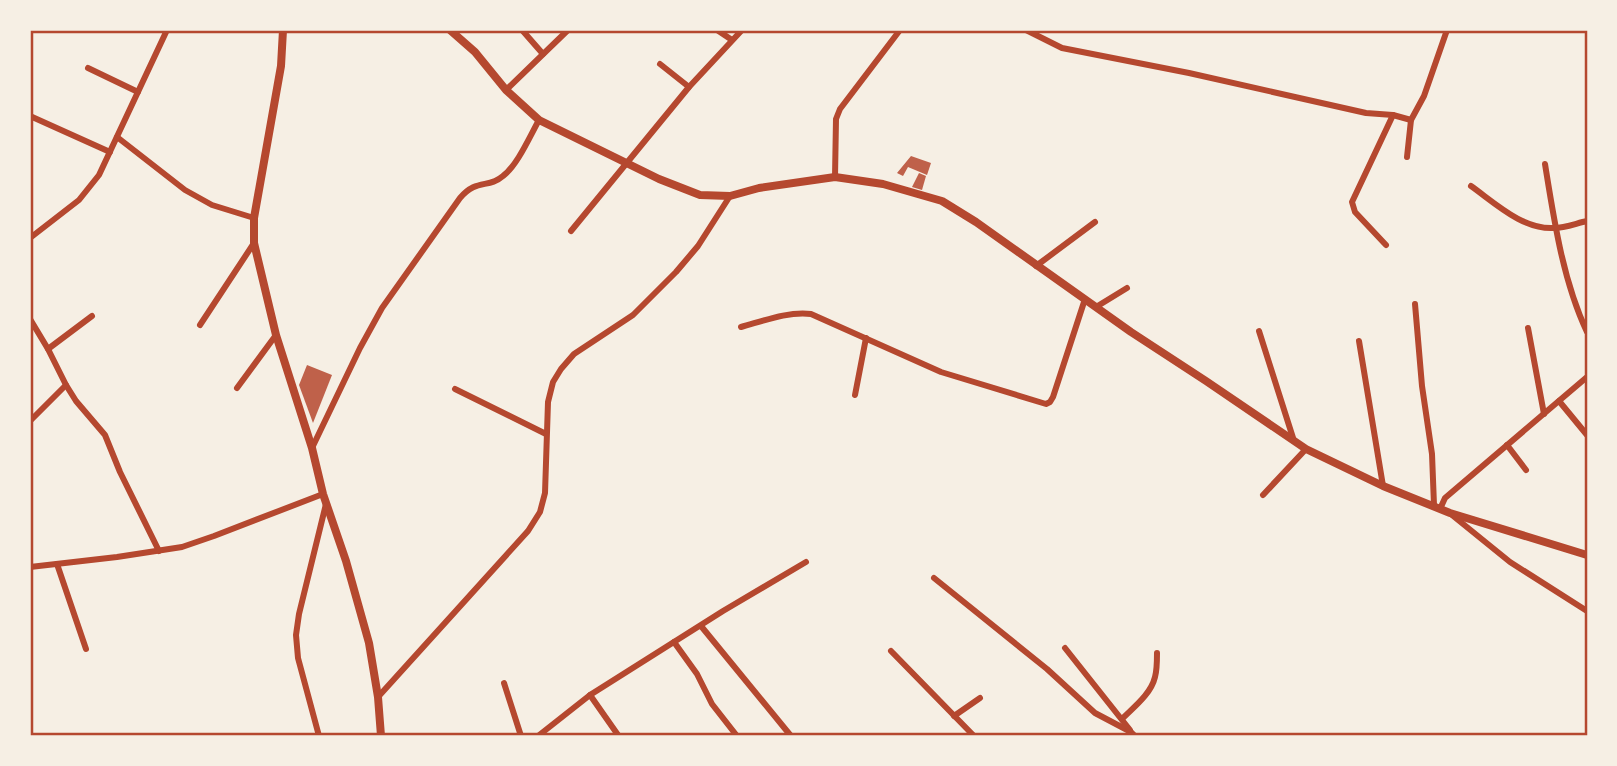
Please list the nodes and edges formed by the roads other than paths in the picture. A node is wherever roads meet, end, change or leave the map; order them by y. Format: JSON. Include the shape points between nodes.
{"nodes":[{"id":1,"x":167,"y":30,"type":"edge"},
{"id":2,"x":283,"y":30,"type":"edge"},
{"id":3,"x":450,"y":30,"type":"edge"},
{"id":4,"x":522,"y":30,"type":"edge"},
{"id":5,"x":568,"y":30,"type":"edge"},
{"id":6,"x":717,"y":30,"type":"edge"},
{"id":7,"x":742,"y":30,"type":"edge"},
{"id":8,"x":900,"y":30,"type":"edge"},
{"id":9,"x":1026,"y":30,"type":"edge"},
{"id":10,"x":1447,"y":30,"type":"edge"},
{"id":11,"x":732,"y":40,"type":"junction"},
{"id":12,"x":543,"y":54,"type":"junction"},
{"id":13,"x":660,"y":64,"type":"dead end"},
{"id":14,"x":88,"y":68,"type":"dead end"},
{"id":15,"x":689,"y":87,"type":"junction"},
{"id":16,"x":506,"y":90,"type":"junction"},
{"id":17,"x":138,"y":92,"type":"junction"},
{"id":18,"x":1393,"y":115,"type":"junction"},
{"id":19,"x":30,"y":116,"type":"edge"},
{"id":20,"x":539,"y":120,"type":"junction"},
{"id":21,"x":1411,"y":120,"type":"junction"},
{"id":22,"x":117,"y":137,"type":"junction"},
{"id":23,"x":110,"y":152,"type":"junction"},
{"id":24,"x":1407,"y":157,"type":"dead end"},
{"id":25,"x":626,"y":163,"type":"junction"},
{"id":26,"x":1545,"y":164,"type":"dead end"},
{"id":27,"x":835,"y":177,"type":"junction"},
{"id":28,"x":1471,"y":186,"type":"dead end"},
{"id":29,"x":730,"y":196,"type":"junction"},
{"id":30,"x":254,"y":218,"type":"junction"},
{"id":31,"x":1587,"y":221,"type":"edge"},
{"id":32,"x":1095,"y":222,"type":"dead end"},
{"id":33,"x":1556,"y":228,"type":"junction"},
{"id":34,"x":571,"y":231,"type":"dead end"},
{"id":35,"x":30,"y":238,"type":"edge"},
{"id":36,"x":254,"y":243,"type":"junction"},
{"id":37,"x":1386,"y":245,"type":"dead end"},
{"id":38,"x":1036,"y":266,"type":"junction"},
{"id":39,"x":1127,"y":288,"type":"dead end"},
{"id":40,"x":1085,"y":299,"type":"junction"},
{"id":41,"x":1415,"y":304,"type":"dead end"},
{"id":42,"x":1096,"y":307,"type":"junction"},
{"id":43,"x":92,"y":316,"type":"dead end"},
{"id":44,"x":30,"y":319,"type":"edge"},
{"id":45,"x":200,"y":325,"type":"dead end"},
{"id":46,"x":741,"y":327,"type":"dead end"},
{"id":47,"x":1528,"y":328,"type":"dead end"},
{"id":48,"x":1259,"y":331,"type":"dead end"},
{"id":49,"x":1587,"y":332,"type":"edge"},
{"id":50,"x":276,"y":335,"type":"junction"},
{"id":51,"x":866,"y":338,"type":"junction"},
{"id":52,"x":1359,"y":341,"type":"dead end"},
{"id":53,"x":48,"y":349,"type":"junction"},
{"id":54,"x":1587,"y":377,"type":"edge"},
{"id":55,"x":66,"y":386,"type":"junction"},
{"id":56,"x":237,"y":388,"type":"dead end"},
{"id":57,"x":455,"y":389,"type":"dead end"},
{"id":58,"x":855,"y":395,"type":"dead end"},
{"id":59,"x":1559,"y":401,"type":"junction"},
{"id":60,"x":1544,"y":414,"type":"junction"},
{"id":61,"x":30,"y":421,"type":"edge"},
{"id":62,"x":546,"y":434,"type":"junction"},
{"id":63,"x":1587,"y":435,"type":"edge"},
{"id":64,"x":1295,"y":443,"type":"junction"},
{"id":65,"x":1507,"y":445,"type":"junction"},
{"id":66,"x":312,"y":448,"type":"junction"},
{"id":67,"x":1306,"y":449,"type":"junction"},
{"id":68,"x":1527,"y":470,"type":"dead end"},
{"id":69,"x":1383,"y":486,"type":"junction"},
{"id":70,"x":323,"y":494,"type":"junction"},
{"id":71,"x":1263,"y":495,"type":"dead end"},
{"id":72,"x":326,"y":504,"type":"junction"},
{"id":73,"x":1437,"y":507,"type":"junction"},
{"id":74,"x":1450,"y":513,"type":"junction"},
{"id":75,"x":159,"y":551,"type":"junction"},
{"id":76,"x":1587,"y":555,"type":"edge"},
{"id":77,"x":806,"y":562,"type":"dead end"},
{"id":78,"x":57,"y":565,"type":"junction"},
{"id":79,"x":30,"y":567,"type":"edge"},
{"id":80,"x":934,"y":578,"type":"dead end"},
{"id":81,"x":1587,"y":611,"type":"edge"},
{"id":82,"x":701,"y":626,"type":"junction"},
{"id":83,"x":674,"y":642,"type":"junction"},
{"id":84,"x":1065,"y":648,"type":"dead end"},
{"id":85,"x":86,"y":649,"type":"dead end"},
{"id":86,"x":891,"y":651,"type":"dead end"},
{"id":87,"x":1157,"y":653,"type":"dead end"},
{"id":88,"x":504,"y":683,"type":"dead end"},
{"id":89,"x":590,"y":695,"type":"junction"},
{"id":90,"x":378,"y":697,"type":"junction"},
{"id":91,"x":981,"y":698,"type":"dead end"},
{"id":92,"x":954,"y":716,"type":"junction"},
{"id":93,"x":1122,"y":719,"type":"junction"},
{"id":94,"x":1133,"y":734,"type":"edge"},
{"id":95,"x":379,"y":735,"type":"edge"},
{"id":96,"x":618,"y":735,"type":"edge"},
{"id":97,"x":319,"y":736,"type":"edge"},
{"id":98,"x":521,"y":736,"type":"edge"},
{"id":99,"x":538,"y":736,"type":"edge"},
{"id":100,"x":737,"y":736,"type":"edge"},
{"id":101,"x":791,"y":736,"type":"edge"},
{"id":102,"x":974,"y":736,"type":"edge"}],
"edges":[{"from":1,"to":17,"type":"street"},
{"from":2,"to":30,"type":"street","via":[[281,66]]},
{"from":3,"to":16,"type":"street"},
{"from":4,"to":12,"type":"street"},
{"from":5,"to":12,"type":"street"},
{"from":6,"to":11,"type":"street"},
{"from":7,"to":11,"type":"street"},
{"from":8,"to":27,"type":"street","via":[[840,109]]},
{"from":9,"to":18,"type":"street","via":[[1062,48]]},
{"from":10,"to":21,"type":"street"},
{"from":11,"to":15,"type":"street"},
{"from":12,"to":16,"type":"street"},
{"from":13,"to":15,"type":"street"},
{"from":14,"to":17,"type":"street"},
{"from":15,"to":25,"type":"street"},
{"from":16,"to":20,"type":"street"},
{"from":17,"to":22,"type":"street"},
{"from":18,"to":21,"type":"street"},
{"from":18,"to":37,"type":"street","via":[[1352,202],[1355,212]]},
{"from":19,"to":23,"type":"street"},
{"from":20,"to":25,"type":"street"},
{"from":20,"to":66,"type":"street","via":[[502,177],[469,188],[460,198],[390,297]]},
{"from":21,"to":24,"type":"street"},
{"from":22,"to":23,"type":"street"},
{"from":22,"to":30,"type":"street","via":[[185,190],[212,205]]},
{"from":23,"to":35,"type":"street","via":[[79,200]]},
{"from":25,"to":29,"type":"street","via":[[699,195]]},
{"from":25,"to":34,"type":"street"},
{"from":26,"to":33,"type":"street"},
{"from":27,"to":29,"type":"street"},
{"from":27,"to":38,"type":"street","via":[[883,184],[942,201]]},
{"from":28,"to":33,"type":"street","via":[[1523,221]]},
{"from":29,"to":62,"type":"street","via":[[676,272],[633,315],[574,354],[561,369],[548,402]]},
{"from":30,"to":36,"type":"street"},
{"from":31,"to":33,"type":"street"},
{"from":32,"to":38,"type":"street"},
{"from":33,"to":49,"type":"street"},
{"from":36,"to":45,"type":"street"},
{"from":36,"to":50,"type":"street"},
{"from":38,"to":40,"type":"street"},
{"from":39,"to":42,"type":"street"},
{"from":40,"to":42,"type":"street"},
{"from":40,"to":51,"type":"street","via":[[1053,397],[1046,404],[941,372]]},
{"from":41,"to":73,"type":"street"},
{"from":42,"to":64,"type":"street"},
{"from":43,"to":53,"type":"street"},
{"from":44,"to":53,"type":"street"},
{"from":46,"to":51,"type":"street","via":[[803,313]]},
{"from":47,"to":60,"type":"street"},
{"from":48,"to":64,"type":"street"},
{"from":50,"to":56,"type":"street"},
{"from":50,"to":66,"type":"street"},
{"from":51,"to":58,"type":"street"},
{"from":52,"to":69,"type":"street"},
{"from":53,"to":55,"type":"street"},
{"from":54,"to":59,"type":"street"},
{"from":55,"to":61,"type":"street"},
{"from":55,"to":75,"type":"street","via":[[105,435]]},
{"from":57,"to":62,"type":"street"},
{"from":59,"to":60,"type":"street"},
{"from":59,"to":63,"type":"street"},
{"from":60,"to":65,"type":"street"},
{"from":62,"to":90,"type":"street","via":[[545,492],[528,531]]},
{"from":64,"to":67,"type":"street"},
{"from":65,"to":68,"type":"street"},
{"from":65,"to":73,"type":"street"},
{"from":66,"to":70,"type":"street"},
{"from":67,"to":69,"type":"street"},
{"from":67,"to":71,"type":"street"},
{"from":69,"to":73,"type":"street"},
{"from":70,"to":72,"type":"street"},
{"from":70,"to":75,"type":"street","via":[[214,536]]},
{"from":72,"to":90,"type":"street","via":[[369,643]]},
{"from":72,"to":97,"type":"street","via":[[296,635]]},
{"from":73,"to":74,"type":"street"},
{"from":74,"to":76,"type":"street"},
{"from":74,"to":81,"type":"street","via":[[1510,562]]},
{"from":75,"to":78,"type":"street"},
{"from":77,"to":82,"type":"street"},
{"from":78,"to":79,"type":"street"},
{"from":78,"to":85,"type":"street"},
{"from":80,"to":94,"type":"street","via":[[1095,713]]},
{"from":82,"to":83,"type":"street"},
{"from":82,"to":101,"type":"street"},
{"from":83,"to":89,"type":"street"},
{"from":83,"to":100,"type":"street"},
{"from":84,"to":93,"type":"street"},
{"from":86,"to":92,"type":"street"},
{"from":87,"to":93,"type":"street","via":[[1152,686]]},
{"from":88,"to":98,"type":"street"},
{"from":89,"to":96,"type":"street"},
{"from":89,"to":99,"type":"street"},
{"from":90,"to":95,"type":"street"},
{"from":91,"to":92,"type":"street"},
{"from":92,"to":102,"type":"street"},
{"from":93,"to":94,"type":"street"}]}
